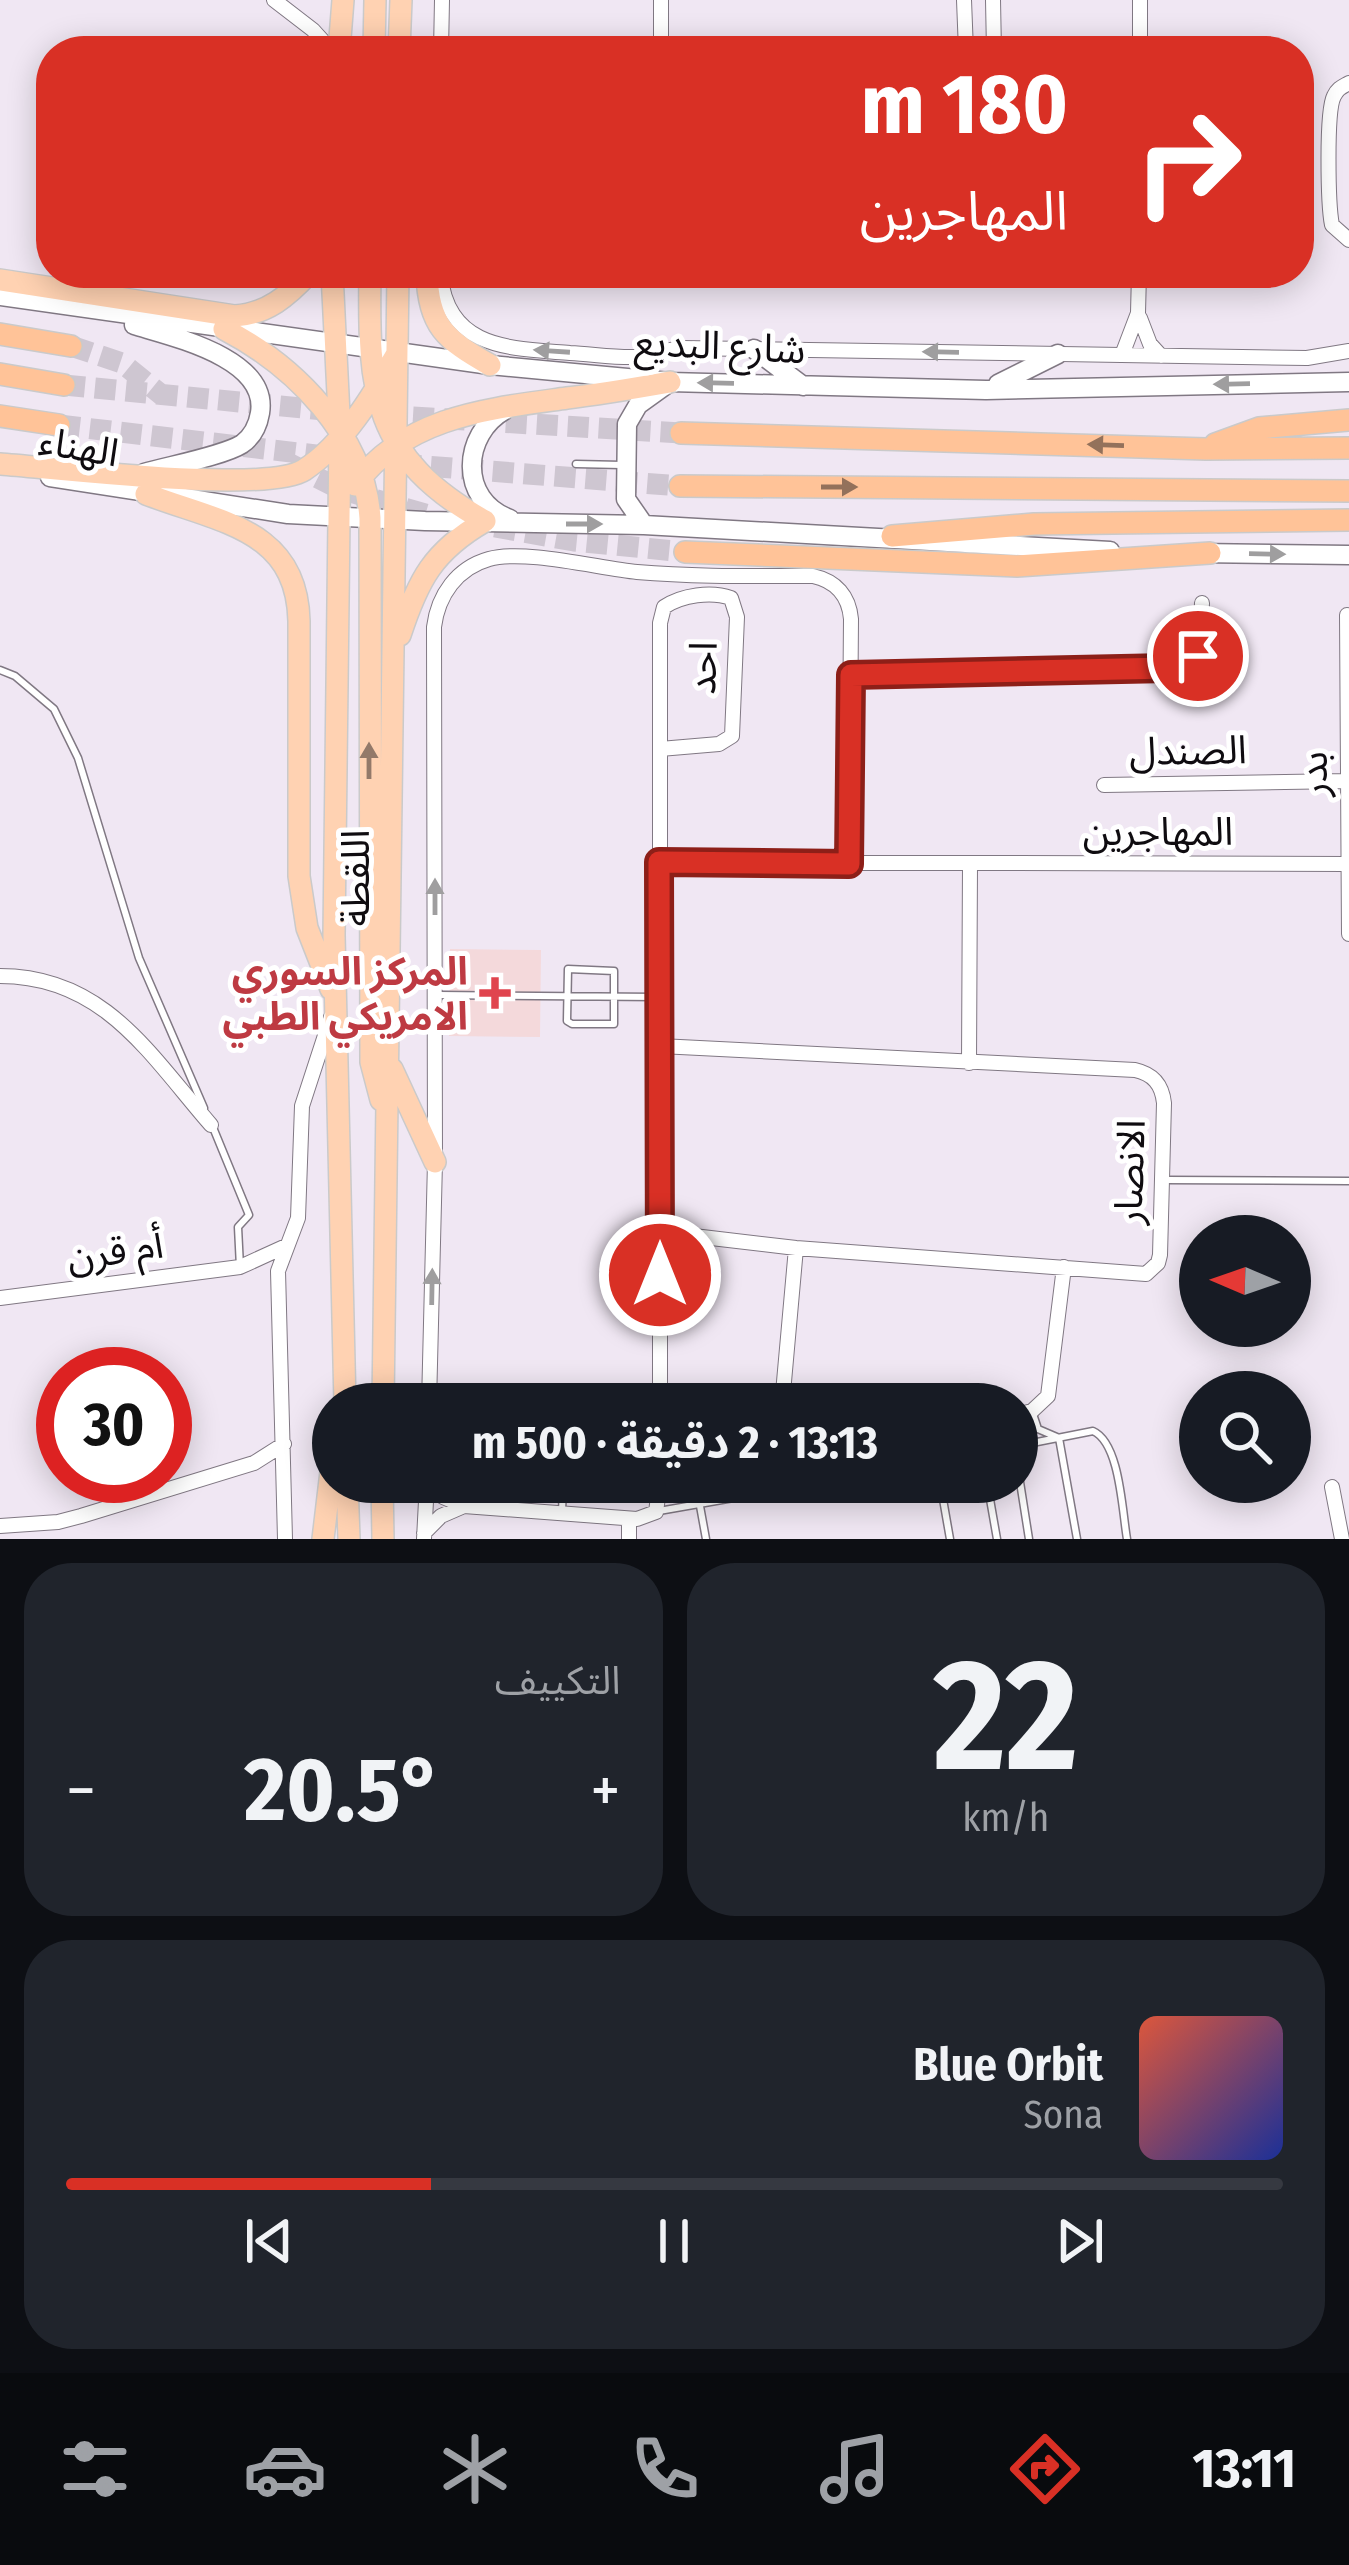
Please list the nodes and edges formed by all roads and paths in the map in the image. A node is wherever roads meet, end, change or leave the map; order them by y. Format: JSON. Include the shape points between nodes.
{"nodes":[{"id":1,"x":274,"y":0,"type":"edge"},
{"id":2,"x":343,"y":0,"type":"edge"},
{"id":3,"x":375,"y":0,"type":"edge"},
{"id":4,"x":401,"y":0,"type":"edge"},
{"id":5,"x":442,"y":0,"type":"edge"},
{"id":6,"x":661,"y":0,"type":"edge"},
{"id":7,"x":964,"y":0,"type":"edge"},
{"id":8,"x":993,"y":0,"type":"edge"},
{"id":9,"x":1140,"y":0,"type":"edge"},
{"id":10,"x":320,"y":36,"type":"edge"},
{"id":11,"x":338,"y":36,"type":"edge"},
{"id":12,"x":374,"y":36,"type":"edge"},
{"id":13,"x":400,"y":36,"type":"edge"},
{"id":14,"x":441,"y":36,"type":"edge"},
{"id":15,"x":661,"y":36,"type":"edge"},
{"id":16,"x":966,"y":36,"type":"edge"},
{"id":17,"x":994,"y":36,"type":"edge"},
{"id":18,"x":1140,"y":36,"type":"edge"},
{"id":19,"x":1349,"y":83,"type":"edge"},
{"id":20,"x":1349,"y":240,"type":"edge"},
{"id":21,"x":0,"y":280,"type":"edge"},
{"id":22,"x":36,"y":286,"type":"edge"},
{"id":23,"x":52,"y":288,"type":"edge"},
{"id":24,"x":292,"y":288,"type":"edge"},
{"id":25,"x":333,"y":288,"type":"edge"},
{"id":26,"x":370,"y":288,"type":"edge"},
{"id":27,"x":398,"y":288,"type":"edge"},
{"id":28,"x":428,"y":288,"type":"edge"},
{"id":29,"x":445,"y":288,"type":"edge"},
{"id":30,"x":1139,"y":288,"type":"edge"},
{"id":31,"x":0,"y":296,"type":"edge"},
{"id":32,"x":92,"y":310,"type":"junction"},
{"id":33,"x":1138,"y":314,"type":"junction"},
{"id":34,"x":224,"y":329,"type":"junction"},
{"id":35,"x":0,"y":334,"type":"edge"},
{"id":36,"x":335,"y":343,"type":"junction"},
{"id":37,"x":71,"y":346,"type":"tunnel mouth"},
{"id":38,"x":369,"y":348,"type":"junction"},
{"id":39,"x":754,"y":349,"type":"junction"},
{"id":40,"x":398,"y":351,"type":"junction"},
{"id":41,"x":1349,"y":352,"type":"edge"},
{"id":42,"x":1058,"y":354,"type":"junction"},
{"id":43,"x":1122,"y":355,"type":"junction"},
{"id":44,"x":1162,"y":356,"type":"junction"},
{"id":45,"x":490,"y":364,"type":"junction"},
{"id":46,"x":0,"y":374,"type":"edge"},
{"id":47,"x":670,"y":382,"type":"junction"},
{"id":48,"x":1349,"y":382,"type":"edge"},
{"id":49,"x":64,"y":385,"type":"tunnel mouth"},
{"id":50,"x":803,"y":386,"type":"junction"},
{"id":51,"x":986,"y":390,"type":"junction"},
{"id":52,"x":374,"y":392,"type":"junction"},
{"id":53,"x":521,"y":404,"type":"junction"},
{"id":54,"x":0,"y":416,"type":"edge"},
{"id":55,"x":1349,"y":419,"type":"edge"},
{"id":56,"x":59,"y":425,"type":"tunnel mouth"},
{"id":57,"x":681,"y":433,"type":"tunnel mouth"},
{"id":58,"x":340,"y":435,"type":"junction"},
{"id":59,"x":395,"y":444,"type":"junction"},
{"id":60,"x":1206,"y":448,"type":"junction"},
{"id":61,"x":1349,"y":448,"type":"edge"},
{"id":62,"x":576,"y":464,"type":"dead end"},
{"id":63,"x":626,"y":465,"type":"junction"},
{"id":64,"x":0,"y":466,"type":"edge"},
{"id":65,"x":363,"y":474,"type":"junction"},
{"id":66,"x":145,"y":484,"type":"junction"},
{"id":67,"x":680,"y":485,"type":"tunnel mouth"},
{"id":68,"x":1349,"y":491,"type":"edge"},
{"id":69,"x":337,"y":516,"type":"junction"},
{"id":70,"x":370,"y":518,"type":"junction"},
{"id":71,"x":395,"y":520,"type":"junction"},
{"id":72,"x":1349,"y":520,"type":"edge"},
{"id":73,"x":484,"y":521,"type":"junction"},
{"id":74,"x":521,"y":523,"type":"junction"},
{"id":75,"x":644,"y":525,"type":"junction"},
{"id":76,"x":892,"y":536,"type":"junction"},
{"id":77,"x":685,"y":552,"type":"tunnel mouth"},
{"id":78,"x":1210,"y":554,"type":"junction"},
{"id":79,"x":1349,"y":555,"type":"edge"},
{"id":80,"x":1202,"y":604,"type":"dead end"},
{"id":81,"x":1347,"y":615,"type":"edge"},
{"id":82,"x":393,"y":659,"type":"junction"},
{"id":83,"x":0,"y":670,"type":"edge"},
{"id":84,"x":851,"y":675,"type":"junction"},
{"id":85,"x":1348,"y":676,"type":"edge"},
{"id":86,"x":660,"y":749,"type":"junction"},
{"id":87,"x":1347,"y":759,"type":"edge"},
{"id":88,"x":1345,"y":781,"type":"junction"},
{"id":89,"x":1104,"y":785,"type":"dead end"},
{"id":90,"x":659,"y":862,"type":"junction"},
{"id":91,"x":849,"y":864,"type":"junction"},
{"id":92,"x":1347,"y":864,"type":"edge"},
{"id":93,"x":970,"y":865,"type":"junction"},
{"id":94,"x":1349,"y":934,"type":"edge"},
{"id":95,"x":0,"y":976,"type":"edge"},
{"id":96,"x":436,"y":995,"type":"junction"},
{"id":97,"x":566,"y":996,"type":"junction"},
{"id":98,"x":616,"y":997,"type":"junction"},
{"id":99,"x":657,"y":997,"type":"junction"},
{"id":100,"x":337,"y":1000,"type":"junction"},
{"id":101,"x":660,"y":1046,"type":"junction"},
{"id":102,"x":969,"y":1063,"type":"junction"},
{"id":103,"x":390,"y":1065,"type":"junction"},
{"id":104,"x":212,"y":1125,"type":"junction"},
{"id":105,"x":388,"y":1128,"type":"junction"},
{"id":106,"x":435,"y":1162,"type":"junction"},
{"id":107,"x":1162,"y":1180,"type":"junction"},
{"id":108,"x":1349,"y":1181,"type":"edge"},
{"id":109,"x":660,"y":1232,"type":"junction"},
{"id":110,"x":290,"y":1243,"type":"junction"},
{"id":111,"x":796,"y":1248,"type":"junction"},
{"id":112,"x":239,"y":1267,"type":"junction"},
{"id":113,"x":1064,"y":1267,"type":"junction"},
{"id":114,"x":278,"y":1294,"type":"junction"},
{"id":115,"x":0,"y":1298,"type":"edge"},
{"id":116,"x":343,"y":1383,"type":"edge"},
{"id":117,"x":383,"y":1383,"type":"edge"},
{"id":118,"x":430,"y":1383,"type":"edge"},
{"id":119,"x":660,"y":1383,"type":"edge"},
{"id":120,"x":784,"y":1383,"type":"edge"},
{"id":121,"x":1038,"y":1403,"type":"edge"},
{"id":122,"x":1038,"y":1429,"type":"edge"},
{"id":123,"x":1059,"y":1438,"type":"junction"},
{"id":124,"x":1038,"y":1442,"type":"edge"},
{"id":125,"x":284,"y":1444,"type":"junction"},
{"id":126,"x":246,"y":1465,"type":"junction"},
{"id":127,"x":285,"y":1479,"type":"junction"},
{"id":128,"x":1332,"y":1487,"type":"dead end"},
{"id":129,"x":327,"y":1503,"type":"edge"},
{"id":130,"x":348,"y":1503,"type":"edge"},
{"id":131,"x":382,"y":1503,"type":"edge"},
{"id":132,"x":426,"y":1503,"type":"edge"},
{"id":133,"x":457,"y":1503,"type":"edge"},
{"id":134,"x":562,"y":1503,"type":"edge"},
{"id":135,"x":657,"y":1503,"type":"edge"},
{"id":136,"x":716,"y":1503,"type":"edge"},
{"id":137,"x":944,"y":1503,"type":"edge"},
{"id":138,"x":991,"y":1503,"type":"edge"},
{"id":139,"x":1023,"y":1503,"type":"edge"},
{"id":140,"x":464,"y":1506,"type":"junction"},
{"id":141,"x":700,"y":1506,"type":"junction"},
{"id":142,"x":656,"y":1512,"type":"junction"},
{"id":143,"x":562,"y":1514,"type":"junction"},
{"id":144,"x":629,"y":1519,"type":"junction"},
{"id":145,"x":0,"y":1526,"type":"edge"},
{"id":146,"x":424,"y":1536,"type":"edge"},
{"id":147,"x":285,"y":1539,"type":"edge"},
{"id":148,"x":323,"y":1539,"type":"edge"},
{"id":149,"x":349,"y":1539,"type":"edge"},
{"id":150,"x":383,"y":1539,"type":"edge"},
{"id":151,"x":629,"y":1539,"type":"edge"},
{"id":152,"x":706,"y":1539,"type":"edge"},
{"id":153,"x":950,"y":1539,"type":"edge"},
{"id":154,"x":997,"y":1539,"type":"edge"},
{"id":155,"x":1029,"y":1539,"type":"edge"},
{"id":156,"x":1077,"y":1539,"type":"edge"},
{"id":157,"x":1127,"y":1539,"type":"edge"},
{"id":158,"x":1342,"y":1539,"type":"edge"}],
"edges":[{"from":1,"to":10,"type":"street"},
{"from":2,"to":11,"type":"main road"},
{"from":3,"to":12,"type":"main road"},
{"from":4,"to":13,"type":"main road"},
{"from":5,"to":14,"type":"street"},
{"from":6,"to":15,"type":"street"},
{"from":7,"to":16,"type":"street"},
{"from":8,"to":17,"type":"street"},
{"from":9,"to":18,"type":"street"},
{"from":19,"to":20,"type":"street","via":[[1330,107],[1330,216]]},
{"from":21,"to":22,"type":"main road"},
{"from":23,"to":24,"type":"main road","via":[[235,316],[271,307]]},
{"from":25,"to":36,"type":"main road","name":"اللقطة"},
{"from":26,"to":38,"type":"main road"},
{"from":27,"to":40,"type":"main road","name":"اللقطة"},
{"from":28,"to":45,"type":"main road","via":[[437,326]]},
{"from":39,"to":29,"type":"street","name":"شارع البديع","one_way":true,"via":[[630,357],[513,349],[482,340],[454,316]]},
{"from":30,"to":33,"type":"street"},
{"from":31,"to":32,"type":"main road"},
{"from":32,"to":34,"type":"main road","name":"شارع البديع"},
{"from":32,"to":66,"type":"main road","via":[[199,346],[236,364],[257,387],[260,419],[240,445]]},
{"from":33,"to":43,"type":"street"},
{"from":33,"to":44,"type":"street"},
{"from":34,"to":36,"type":"main road","name":"شارع البديع"},
{"from":34,"to":58,"type":"main road","via":[[294,376]]},
{"from":35,"to":37,"type":"highway"},
{"from":36,"to":38,"type":"main road","name":"شارع البديع"},
{"from":36,"to":58,"type":"main road","name":"اللقطة"},
{"from":38,"to":40,"type":"main road","name":"شارع البديع"},
{"from":38,"to":52,"type":"main road"},
{"from":42,"to":39,"type":"street","name":"شارع البديع","one_way":true},
{"from":39,"to":50,"type":"main road"},
{"from":40,"to":45,"type":"main road","name":"شارع البديع"},
{"from":40,"to":52,"type":"main road"},
{"from":40,"to":59,"type":"main road","name":"اللقطة"},
{"from":41,"to":44,"type":"street","name":"شارع البديع"},
{"from":42,"to":43,"type":"street","name":"شارع البديع"},
{"from":42,"to":51,"type":"main road"},
{"from":43,"to":44,"type":"street","name":"شارع البديع"},
{"from":45,"to":47,"type":"main road","name":"شارع البديع"},
{"from":46,"to":49,"type":"highway","name":"الهناء"},
{"from":50,"to":47,"type":"main road","name":"شارع البديع","one_way":true},
{"from":47,"to":53,"type":"main road"},
{"from":47,"to":63,"type":"main road","via":[[631,414]]},
{"from":48,"to":51,"type":"main road","name":"شارع البديع","one_way":true},
{"from":50,"to":51,"type":"main road","name":"شارع البديع"},
{"from":52,"to":58,"type":"main road"},
{"from":52,"to":59,"type":"main road"},
{"from":53,"to":59,"type":"main road","via":[[458,416]]},
{"from":53,"to":74,"type":"main road","via":[[485,424],[470,463],[484,502]]},
{"from":54,"to":56,"type":"highway","name":"الهناء"},
{"from":55,"to":60,"type":"highway","via":[[1259,428]]},
{"from":60,"to":57,"type":"highway","one_way":true},
{"from":58,"to":65,"type":"main road"},
{"from":58,"to":66,"type":"main road","via":[[291,476]]},
{"from":58,"to":69,"type":"main road","name":"اللقطة"},
{"from":59,"to":65,"type":"main road"},
{"from":59,"to":71,"type":"main road","name":"اللقطة"},
{"from":59,"to":73,"type":"main road","via":[[441,493]]},
{"from":60,"to":61,"type":"highway"},
{"from":62,"to":63,"type":"lane"},
{"from":63,"to":75,"type":"main road","via":[[626,499]]},
{"from":64,"to":66,"type":"main road"},
{"from":65,"to":69,"type":"main road"},
{"from":65,"to":70,"type":"main road"},
{"from":66,"to":69,"type":"main road","via":[[288,514]]},
{"from":66,"to":100,"type":"main road","via":[[264,542],[295,579],[299,876],[307,928]]},
{"from":67,"to":68,"type":"highway","one_way":true},
{"from":69,"to":70,"type":"main road"},
{"from":69,"to":100,"type":"main road","name":"اللقطة"},
{"from":70,"to":71,"type":"main road"},
{"from":105,"to":70,"type":"main road","one_way":true,"via":[[371,1061]]},
{"from":71,"to":73,"type":"main road"},
{"from":71,"to":82,"type":"main road","name":"اللقطة"},
{"from":72,"to":76,"type":"highway","via":[[1034,524]]},
{"from":73,"to":74,"type":"main road"},
{"from":73,"to":82,"type":"main road","via":[[435,557]]},
{"from":74,"to":75,"type":"main road","one_way":true},
{"from":75,"to":76,"type":"main road"},
{"from":76,"to":78,"type":"main road","via":[[977,547]]},
{"from":77,"to":78,"type":"highway","via":[[1017,566]]},
{"from":78,"to":79,"type":"main road","one_way":true},
{"from":80,"to":84,"type":"street","via":[[1198,656],[1180,668]]},
{"from":81,"to":85,"type":"street","name":"بدر"},
{"from":82,"to":103,"type":"main road","name":"اللقطة"},
{"from":83,"to":104,"type":"lane","via":[[54,709],[78,758],[139,958]]},
{"from":84,"to":91,"type":"street"},
{"from":96,"to":84,"type":"street","name":"اللقطة","one_way":true,"via":[[434,627],[457,577],[502,556],[655,573],[823,578],[840,590],[851,619]]},
{"from":85,"to":87,"type":"street","name":"بدر"},
{"from":86,"to":86,"type":"street","name":"احد","via":[[664,608],[694,596],[731,598],[732,736]]},
{"from":86,"to":90,"type":"street","name":"احد"},
{"from":87,"to":88,"type":"street","name":"بدر"},
{"from":88,"to":89,"type":"street","name":"الصندل"},
{"from":88,"to":92,"type":"street","name":"بدر"},
{"from":90,"to":91,"type":"street","name":"المهاجرين"},
{"from":90,"to":99,"type":"street","name":"احد"},
{"from":91,"to":93,"type":"street","name":"المهاجرين"},
{"from":92,"to":93,"type":"street","name":"المهاجرين"},
{"from":92,"to":94,"type":"street","name":"بدر"},
{"from":93,"to":102,"type":"street"},
{"from":95,"to":104,"type":"street","via":[[67,986],[90,998],[134,1035]]},
{"from":96,"to":97,"type":"lane"},
{"from":96,"to":106,"type":"street","name":"اللقطة"},
{"from":97,"to":98,"type":"lane"},
{"from":97,"to":98,"type":"lane","via":[[569,1023],[609,1025]]},
{"from":97,"to":98,"type":"lane","via":[[572,968],[611,969]]},
{"from":98,"to":99,"type":"lane"},
{"from":99,"to":101,"type":"street","name":"احد"},
{"from":100,"to":110,"type":"street","name":"اللقطة","via":[[302,1106]]},
{"from":100,"to":116,"type":"main road","name":"اللقطة"},
{"from":101,"to":102,"type":"street","name":"الانصار"},
{"from":101,"to":109,"type":"street","name":"احد"},
{"from":102,"to":107,"type":"street","name":"الانصار","via":[[1153,1076],[1164,1103]]},
{"from":103,"to":105,"type":"main road","name":"اللقطة"},
{"from":103,"to":106,"type":"main road"},
{"from":104,"to":112,"type":"lane","via":[[249,1215],[238,1227]]},
{"from":105,"to":117,"type":"main road","name":"اللقطة"},
{"from":118,"to":106,"type":"street","name":"اللقطة","one_way":true},
{"from":107,"to":108,"type":"lane"},
{"from":107,"to":113,"type":"street","name":"الانصار","via":[[1153,1270],[1138,1276]]},
{"from":109,"to":111,"type":"street","name":"الانصار"},
{"from":109,"to":119,"type":"street","name":"احد"},
{"from":110,"to":112,"type":"street","name":"أم قرن"},
{"from":110,"to":114,"type":"street","name":"اللقطة"},
{"from":111,"to":113,"type":"street","name":"الانصار"},
{"from":111,"to":120,"type":"street"},
{"from":112,"to":114,"type":"street","via":[[267,1277]]},
{"from":112,"to":115,"type":"street","name":"أم قرن"},
{"from":113,"to":121,"type":"street","via":[[1048,1396]]},
{"from":114,"to":125,"type":"street","name":"اللقطة"},
{"from":122,"to":123,"type":"lane"},
{"from":123,"to":124,"type":"lane"},
{"from":123,"to":156,"type":"lane"},
{"from":123,"to":157,"type":"lane","via":[[1093,1432],[1107,1440]]},
{"from":125,"to":126,"type":"street"},
{"from":125,"to":127,"type":"street","name":"اللقطة"},
{"from":126,"to":127,"type":"street"},
{"from":126,"to":145,"type":"street","via":[[58,1522]]},
{"from":127,"to":147,"type":"street","name":"اللقطة"},
{"from":128,"to":158,"type":"street"},
{"from":129,"to":148,"type":"main road"},
{"from":130,"to":149,"type":"main road"},
{"from":131,"to":150,"type":"main road"},
{"from":132,"to":146,"type":"street"},
{"from":133,"to":140,"type":"street"},
{"from":134,"to":143,"type":"lane"},
{"from":135,"to":142,"type":"street"},
{"from":136,"to":141,"type":"lane"},
{"from":137,"to":153,"type":"lane"},
{"from":138,"to":154,"type":"lane"},
{"from":139,"to":155,"type":"lane"},
{"from":140,"to":143,"type":"street"},
{"from":140,"to":146,"type":"street"},
{"from":141,"to":142,"type":"lane"},
{"from":141,"to":152,"type":"lane"},
{"from":142,"to":144,"type":"street"},
{"from":143,"to":144,"type":"street"},
{"from":144,"to":151,"type":"street"}]}
